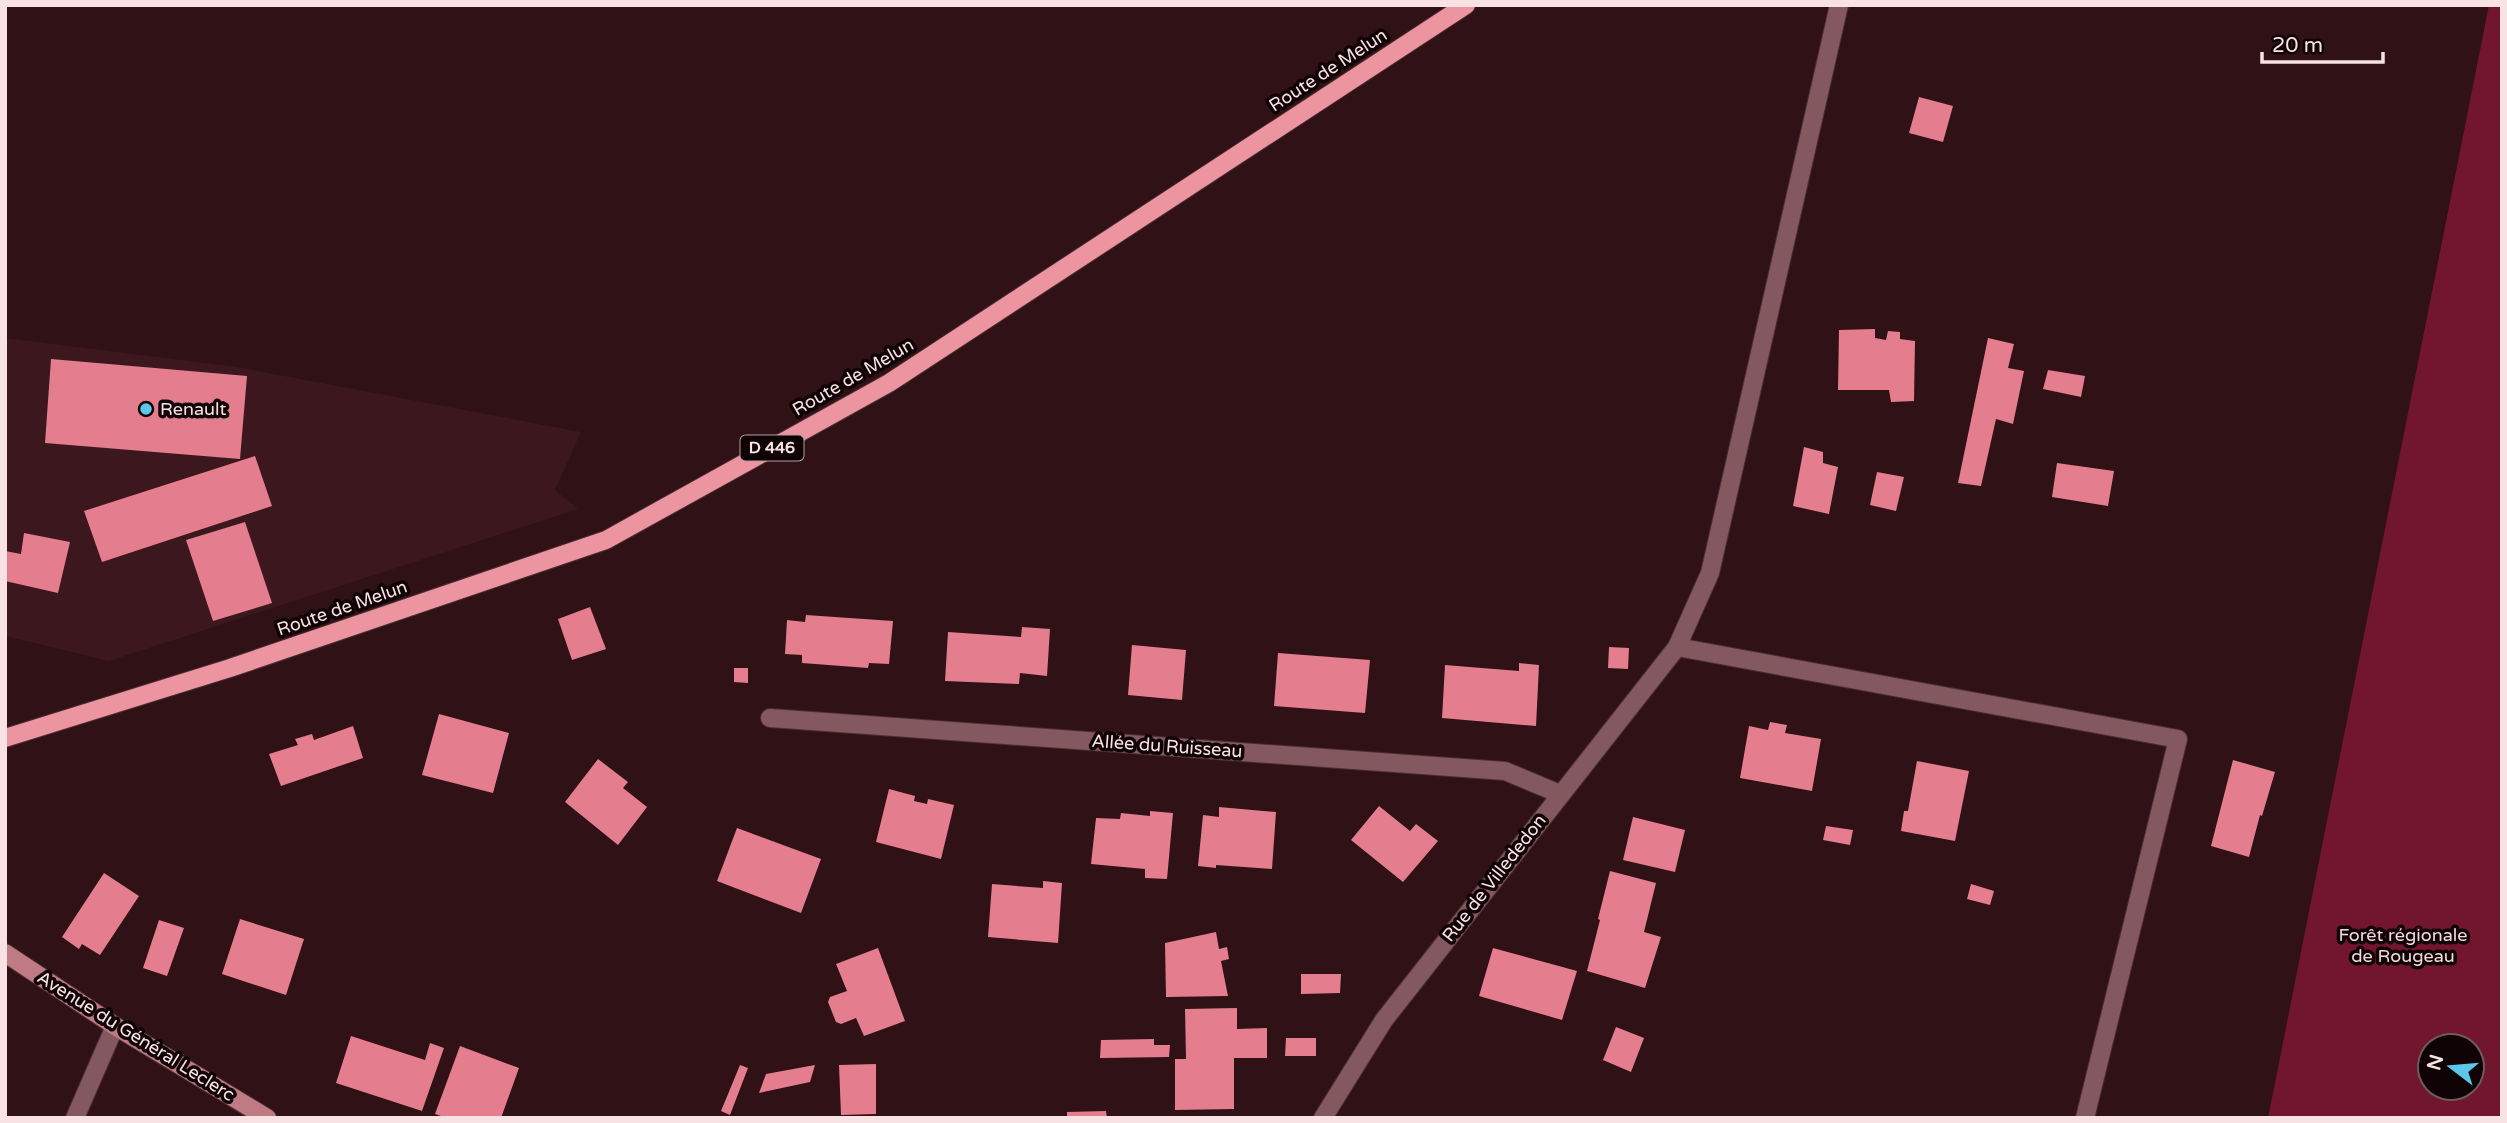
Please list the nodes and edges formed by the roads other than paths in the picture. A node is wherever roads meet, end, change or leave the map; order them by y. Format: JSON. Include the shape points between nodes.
{"nodes":[{"id":1,"x":1466,"y":5,"type":"edge"},
{"id":2,"x":1839,"y":5,"type":"edge"},
{"id":3,"x":1677,"y":647,"type":"junction"},
{"id":4,"x":770,"y":718,"type":"dead end"},
{"id":5,"x":5,"y":738,"type":"edge"},
{"id":6,"x":1560,"y":794,"type":"junction"},
{"id":7,"x":5,"y":953,"type":"edge"},
{"id":8,"x":115,"y":1026,"type":"junction"},
{"id":9,"x":75,"y":1118,"type":"edge"},
{"id":10,"x":267,"y":1118,"type":"edge"},
{"id":11,"x":1323,"y":1118,"type":"edge"},
{"id":12,"x":2085,"y":1118,"type":"edge"}],
"edges":[{"from":1,"to":5,"type":"main road","name":"Route de Melun","number":"D 446","via":[[889,383],[606,540],[230,668]]},
{"from":2,"to":3,"type":"street","name":"Rue de Villededon","via":[[1710,573]]},
{"from":3,"to":6,"type":"street","name":"Rue de Villededon"},
{"from":3,"to":12,"type":"street","via":[[2178,739]]},
{"from":4,"to":6,"type":"street","name":"Allée du Ruisseau","via":[[1505,771]]},
{"from":6,"to":11,"type":"street","name":"Rue de Villededon","via":[[1384,1020]]},
{"from":7,"to":8,"type":"street","name":"Avenue du Général Leclerc"},
{"from":8,"to":9,"type":"street"},
{"from":8,"to":10,"type":"street","name":"Avenue du Général Leclerc"}]}
